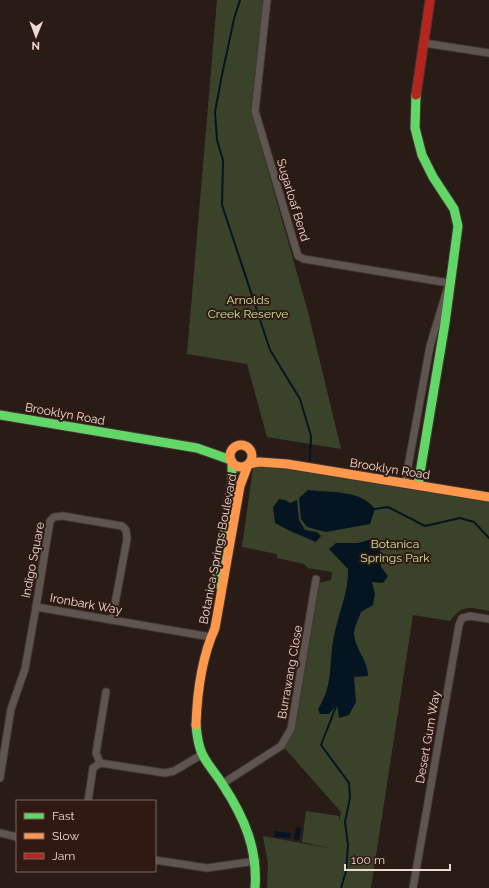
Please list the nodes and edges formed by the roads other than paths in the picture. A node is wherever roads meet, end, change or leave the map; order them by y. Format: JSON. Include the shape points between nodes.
{"nodes":[{"id":1,"x":267,"y":0,"type":"edge"},
{"id":2,"x":430,"y":0,"type":"edge"},
{"id":3,"x":424,"y":43,"type":"junction"},
{"id":4,"x":489,"y":53,"type":"edge"},
{"id":5,"x":449,"y":283,"type":"junction"},
{"id":6,"x":422,"y":397,"type":"junction"},
{"id":7,"x":431,"y":399,"type":"junction"},
{"id":8,"x":0,"y":415,"type":"edge"},
{"id":9,"x":235,"y":446,"type":"junction"},
{"id":10,"x":248,"y":446,"type":"junction"},
{"id":11,"x":197,"y":448,"type":"junction"},
{"id":12,"x":232,"y":461,"type":"junction"},
{"id":13,"x":249,"y":464,"type":"junction"},
{"id":14,"x":286,"y":464,"type":"junction"},
{"id":15,"x":405,"y":484,"type":"junction"},
{"id":16,"x":418,"y":486,"type":"junction"},
{"id":17,"x":489,"y":497,"type":"edge"},
{"id":18,"x":316,"y":579,"type":"dead end"},
{"id":19,"x":36,"y":607,"type":"junction"},
{"id":20,"x":489,"y":619,"type":"edge"},
{"id":21,"x":112,"y":620,"type":"junction"},
{"id":22,"x":211,"y":637,"type":"junction"},
{"id":23,"x":106,"y":692,"type":"dead end"},
{"id":24,"x":202,"y":756,"type":"junction"},
{"id":25,"x":100,"y":763,"type":"junction"},
{"id":26,"x":0,"y":778,"type":"edge"},
{"id":27,"x":222,"y":784,"type":"junction"},
{"id":28,"x":88,"y":800,"type":"edge"},
{"id":29,"x":0,"y":833,"type":"edge"},
{"id":30,"x":16,"y":836,"type":"edge"},
{"id":31,"x":156,"y":860,"type":"edge"},
{"id":32,"x":256,"y":861,"type":"junction"},
{"id":33,"x":254,"y":888,"type":"edge"},
{"id":34,"x":413,"y":888,"type":"edge"}],
"edges":[{"from":1,"to":5,"type":"street","name":"Sugarloaf Bend","via":[[254,111],[298,256]]},
{"from":2,"to":3,"type":"street"},
{"from":3,"to":4,"type":"street"},
{"from":3,"to":5,"type":"street","via":[[415,102],[415,128],[422,155],[454,209],[458,226]]},
{"from":5,"to":6,"type":"street","via":[[430,346]]},
{"from":5,"to":7,"type":"street"},
{"from":6,"to":7,"type":"street"},
{"from":6,"to":15,"type":"street"},
{"from":7,"to":16,"type":"street"},
{"from":8,"to":11,"type":"street","name":"Brooklyn Road"},
{"from":9,"to":10,"type":"street"},
{"from":9,"to":11,"type":"street","name":"Brooklyn Road"},
{"from":9,"to":12,"type":"street","via":[[231,451]]},
{"from":10,"to":13,"type":"street","via":[[253,454]]},
{"from":10,"to":14,"type":"street","name":"Brooklyn Road","via":[[260,454]]},
{"from":11,"to":12,"type":"street","name":"Brooklyn Road"},
{"from":12,"to":13,"type":"street","via":[[238,466]]},
{"from":12,"to":22,"type":"street","name":"Botanica Springs Boulevard","via":[[232,480],[210,627]]},
{"from":13,"to":14,"type":"street","name":"Brooklyn Road"},
{"from":13,"to":22,"type":"street","name":"Botanica Springs Boulevard","via":[[240,486],[215,628]]},
{"from":14,"to":15,"type":"street","name":"Brooklyn Road"},
{"from":15,"to":16,"type":"street","name":"Brooklyn Road"},
{"from":16,"to":17,"type":"street","name":"Brooklyn Road"},
{"from":18,"to":27,"type":"street","name":"Burrawang Close","via":[[291,729],[281,746]]},
{"from":19,"to":21,"type":"street","name":"Ironbark Way"},
{"from":19,"to":21,"type":"street","name":"Indigo Square","via":[[50,522],[54,517],[63,516],[122,526],[126,530],[127,539]]},
{"from":19,"to":26,"type":"street","name":"Ironbark Way","via":[[26,669],[11,709]]},
{"from":20,"to":34,"type":"street","name":"Desert Gum Way","via":[[470,616],[462,618],[459,624]]},
{"from":21,"to":22,"type":"street","name":"Ironbark Way"},
{"from":22,"to":24,"type":"street","name":"Botanica Springs Boulevard","via":[[196,710]]},
{"from":23,"to":25,"type":"street","via":[[96,753]]},
{"from":24,"to":25,"type":"street","via":[[165,773]]},
{"from":24,"to":27,"type":"street","name":"Botanica Springs Boulevard"},
{"from":25,"to":28,"type":"street","via":[[94,768]]},
{"from":27,"to":32,"type":"street","name":"Botanica Springs Boulevard","via":[[243,818],[252,840]]},
{"from":29,"to":30,"type":"street"},
{"from":31,"to":32,"type":"street","via":[[207,868]]},
{"from":32,"to":33,"type":"street","name":"Botanica Springs Boulevard"}]}
